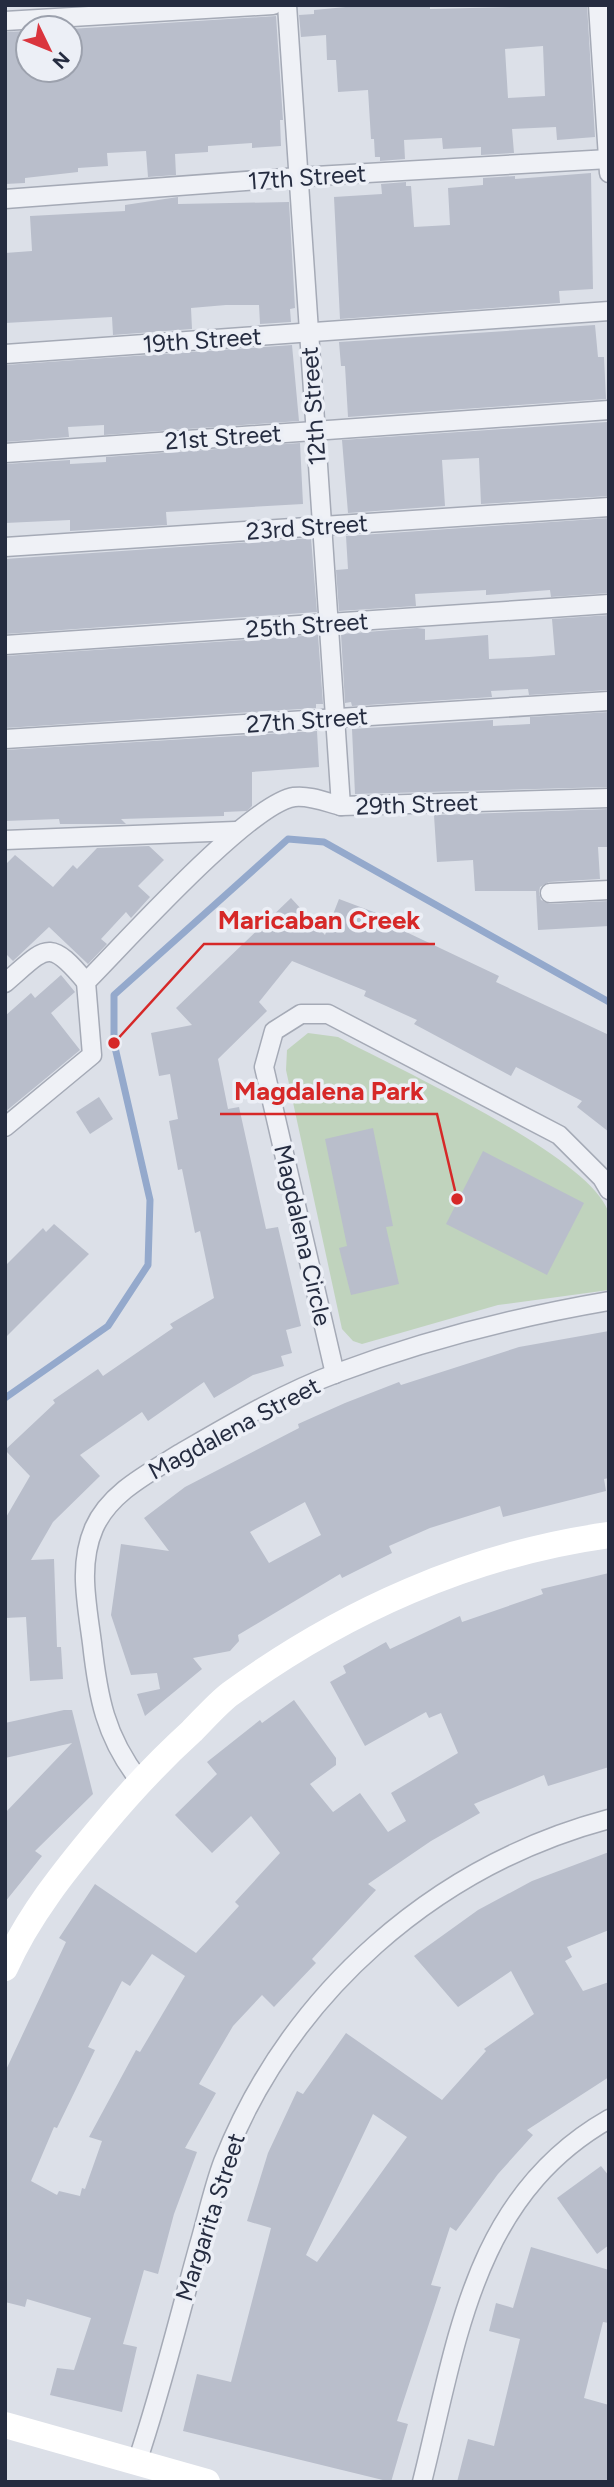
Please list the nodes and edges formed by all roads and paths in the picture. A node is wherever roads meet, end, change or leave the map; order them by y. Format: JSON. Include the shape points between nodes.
{"nodes":[{"id":1,"x":272,"y":5,"type":"edge"},
{"id":2,"x":287,"y":5,"type":"edge"},
{"id":3,"x":598,"y":5,"type":"edge"},
{"id":4,"x":5,"y":20,"type":"edge"},
{"id":5,"x":608,"y":159,"type":"edge"},
{"id":6,"x":609,"y":173,"type":"edge"},
{"id":7,"x":298,"y":177,"type":"junction"},
{"id":8,"x":5,"y":199,"type":"edge"},
{"id":9,"x":609,"y":311,"type":"edge"},
{"id":10,"x":308,"y":332,"type":"junction"},
{"id":11,"x":5,"y":354,"type":"edge"},
{"id":12,"x":609,"y":410,"type":"edge"},
{"id":13,"x":315,"y":430,"type":"junction"},
{"id":14,"x":5,"y":453,"type":"edge"},
{"id":15,"x":609,"y":507,"type":"edge"},
{"id":16,"x":321,"y":526,"type":"junction"},
{"id":17,"x":5,"y":547,"type":"edge"},
{"id":18,"x":609,"y":604,"type":"edge"},
{"id":19,"x":327,"y":623,"type":"junction"},
{"id":20,"x":5,"y":645,"type":"edge"},
{"id":21,"x":609,"y":701,"type":"edge"},
{"id":22,"x":334,"y":718,"type":"junction"},
{"id":23,"x":5,"y":739,"type":"edge"},
{"id":24,"x":609,"y":798,"type":"edge"},
{"id":25,"x":341,"y":806,"type":"junction"},
{"id":26,"x":236,"y":831,"type":"junction"},
{"id":27,"x":5,"y":840,"type":"edge"},
{"id":28,"x":609,"y":890,"type":"edge"},
{"id":29,"x":550,"y":893,"type":"dead end"},
{"id":30,"x":86,"y":982,"type":"junction"},
{"id":31,"x":5,"y":983,"type":"edge"},
{"id":32,"x":5,"y":1127,"type":"edge"},
{"id":33,"x":609,"y":1190,"type":"edge"},
{"id":34,"x":609,"y":1301,"type":"edge"},
{"id":35,"x":335,"y":1374,"type":"junction"},
{"id":36,"x":609,"y":1535,"type":"edge"},
{"id":37,"x":139,"y":1780,"type":"junction"},
{"id":38,"x":609,"y":1819,"type":"edge"},
{"id":39,"x":5,"y":1968,"type":"edge"},
{"id":40,"x":609,"y":2119,"type":"edge"},
{"id":41,"x":5,"y":2425,"type":"edge"},
{"id":42,"x":137,"y":2462,"type":"junction"},
{"id":43,"x":207,"y":2482,"type":"edge"},
{"id":44,"x":422,"y":2482,"type":"edge"}],
"edges":[{"from":1,"to":4,"type":"street"},
{"from":2,"to":7,"type":"street","name":"12th Street"},
{"from":3,"to":5,"type":"street"},
{"from":5,"to":6,"type":"street"},
{"from":5,"to":7,"type":"street","name":"17th Street"},
{"from":7,"to":8,"type":"street","name":"17th Street"},
{"from":7,"to":10,"type":"street","name":"12th Street"},
{"from":9,"to":10,"type":"street","name":"19th Street"},
{"from":10,"to":11,"type":"street","name":"19th Street"},
{"from":10,"to":13,"type":"street","name":"12th Street"},
{"from":12,"to":13,"type":"street","name":"21st Street"},
{"from":13,"to":14,"type":"street","name":"21st Street"},
{"from":13,"to":16,"type":"street","name":"12th Street"},
{"from":15,"to":16,"type":"street","name":"23rd Street"},
{"from":16,"to":17,"type":"street","name":"23rd Street"},
{"from":16,"to":19,"type":"street","name":"12th Street"},
{"from":18,"to":19,"type":"street","name":"25th Street"},
{"from":19,"to":20,"type":"street","name":"25th Street"},
{"from":19,"to":22,"type":"street","name":"12th Street"},
{"from":21,"to":22,"type":"street","name":"27th Street"},
{"from":22,"to":23,"type":"street","name":"27th Street"},
{"from":22,"to":25,"type":"street","name":"12th Street"},
{"from":24,"to":25,"type":"street","name":"29th Street"},
{"from":25,"to":26,"type":"street","name":"29th Street","via":[[293,797]]},
{"from":26,"to":27,"type":"street"},
{"from":26,"to":30,"type":"street","name":"29th Street"},
{"from":28,"to":29,"type":"street"},
{"from":30,"to":31,"type":"street","via":[[65,957],[42,951]]},
{"from":30,"to":32,"type":"street","via":[[92,1055]]},
{"from":33,"to":35,"type":"street","name":"Magdalena Circle","via":[[559,1135],[328,1014],[302,1014],[274,1031],[264,1067]]},
{"from":34,"to":35,"type":"street","name":"Magdalena Street","via":[[509,1320]]},
{"from":35,"to":37,"type":"street","name":"Magdalena Street","via":[[232,1423],[139,1479],[112,1501],[95,1525],[85,1553],[84,1578],[98,1694],[118,1753]]},
{"from":36,"to":37,"type":"street","via":[[471,1565],[338,1623],[229,1695]]},
{"from":37,"to":39,"type":"street","via":[[66,1868]]},
{"from":38,"to":42,"type":"street","name":"Margarita Street","via":[[522,1849],[438,1895],[385,1935],[311,2010],[269,2070],[222,2163]]},
{"from":40,"to":44,"type":"street","via":[[545,2166],[500,2224],[470,2292]]},
{"from":41,"to":42,"type":"street"},
{"from":42,"to":43,"type":"street"}]}
